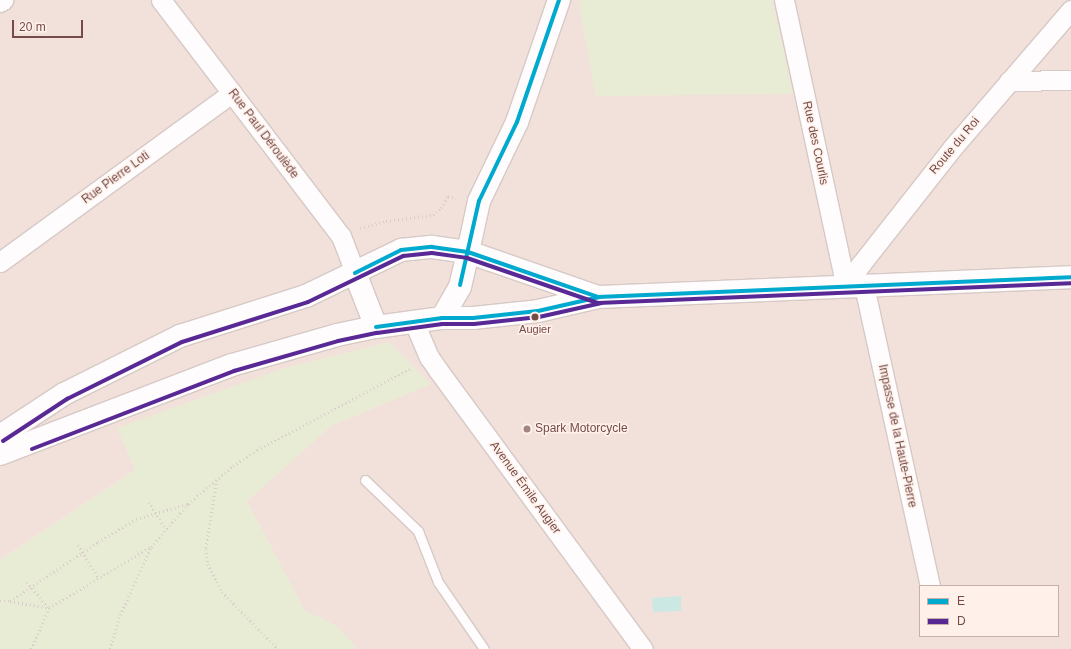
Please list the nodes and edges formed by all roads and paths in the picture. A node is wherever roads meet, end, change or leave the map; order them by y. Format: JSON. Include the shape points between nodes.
{"nodes":[{"id":1,"x":3,"y":0,"type":"edge"},
{"id":2,"x":161,"y":0,"type":"edge"},
{"id":3,"x":559,"y":0,"type":"edge"},
{"id":4,"x":784,"y":0,"type":"edge"},
{"id":5,"x":0,"y":2,"type":"edge"},
{"id":6,"x":1071,"y":10,"type":"edge"},
{"id":7,"x":1071,"y":80,"type":"edge"},
{"id":8,"x":1010,"y":81,"type":"junction"},
{"id":9,"x":232,"y":93,"type":"junction"},
{"id":10,"x":468,"y":252,"type":"junction"},
{"id":11,"x":0,"y":262,"type":"edge"},
{"id":12,"x":355,"y":272,"type":"junction"},
{"id":13,"x":1071,"y":277,"type":"edge"},
{"id":14,"x":855,"y":286,"type":"junction"},
{"id":15,"x":598,"y":297,"type":"junction"},
{"id":16,"x":442,"y":318,"type":"junction"},
{"id":17,"x":414,"y":322,"type":"junction"},
{"id":18,"x":376,"y":327,"type":"junction"},
{"id":19,"x":414,"y":362,"type":"dead end"},
{"id":20,"x":0,"y":436,"type":"edge"},
{"id":21,"x":0,"y":454,"type":"edge"},
{"id":22,"x":217,"y":480,"type":"junction"},
{"id":23,"x":365,"y":480,"type":"dead end"},
{"id":24,"x":149,"y":502,"type":"dead end"},
{"id":25,"x":188,"y":504,"type":"junction"},
{"id":26,"x":157,"y":513,"type":"junction"},
{"id":27,"x":166,"y":529,"type":"junction"},
{"id":28,"x":78,"y":545,"type":"dead end"},
{"id":29,"x":151,"y":547,"type":"junction"},
{"id":30,"x":82,"y":552,"type":"junction"},
{"id":31,"x":99,"y":579,"type":"junction"},
{"id":32,"x":27,"y":582,"type":"dead end"},
{"id":33,"x":930,"y":585,"type":"edge"},
{"id":34,"x":31,"y":587,"type":"junction"},
{"id":35,"x":0,"y":601,"type":"edge"},
{"id":36,"x":10,"y":601,"type":"junction"},
{"id":37,"x":49,"y":608,"type":"junction"},
{"id":38,"x":31,"y":649,"type":"edge"},
{"id":39,"x":110,"y":649,"type":"edge"},
{"id":40,"x":278,"y":649,"type":"edge"},
{"id":41,"x":484,"y":649,"type":"edge"},
{"id":42,"x":643,"y":649,"type":"edge"}],
"edges":[{"from":1,"to":5,"type":"street"},
{"from":2,"to":9,"type":"street","name":"Rue Paul Déroulède"},
{"from":3,"to":10,"type":"main road","via":[[517,122],[479,201]]},
{"from":4,"to":14,"type":"street","name":"Rue des Courlis"},
{"from":6,"to":8,"type":"street","name":"Route du Roi"},
{"from":7,"to":8,"type":"street"},
{"from":8,"to":14,"type":"street","name":"Route du Roi","via":[[953,147],[861,264]]},
{"from":9,"to":11,"type":"street","name":"Rue Pierre Loti"},
{"from":9,"to":12,"type":"street","name":"Rue Paul Déroulède","via":[[341,236]]},
{"from":10,"to":12,"type":"main road","via":[[432,247],[401,250]]},
{"from":10,"to":15,"type":"main road"},
{"from":10,"to":16,"type":"main road","via":[[460,287]]},
{"from":12,"to":18,"type":"main road"},
{"from":12,"to":20,"type":"main road","via":[[306,296],[180,336],[64,394]]},
{"from":13,"to":14,"type":"main road"},
{"from":14,"to":15,"type":"main road"},
{"from":14,"to":33,"type":"street","name":"Impasse de la Haute-Pierre"},
{"from":15,"to":16,"type":"main road","via":[[538,311],[473,318]]},
{"from":16,"to":17,"type":"main road"},
{"from":17,"to":18,"type":"main road"},
{"from":17,"to":42,"type":"street","name":"Avenue Émile Augier","via":[[429,357],[438,370]]},
{"from":18,"to":21,"type":"main road","via":[[337,335],[232,365]]},
{"from":19,"to":22,"type":"path","via":[[411,368],[258,450]]},
{"from":22,"to":25,"type":"path"},
{"from":22,"to":40,"type":"path","via":[[206,550],[208,564],[222,592]]},
{"from":23,"to":41,"type":"lane","via":[[418,531],[438,582]]},
{"from":24,"to":26,"type":"path"},
{"from":25,"to":26,"type":"path"},
{"from":25,"to":27,"type":"path"},
{"from":26,"to":27,"type":"path"},
{"from":26,"to":30,"type":"path","via":[[136,519]]},
{"from":27,"to":29,"type":"path"},
{"from":28,"to":30,"type":"path"},
{"from":29,"to":31,"type":"path"},
{"from":29,"to":39,"type":"path","via":[[120,615]]},
{"from":30,"to":31,"type":"path"},
{"from":30,"to":34,"type":"path"},
{"from":31,"to":37,"type":"path"},
{"from":32,"to":34,"type":"path"},
{"from":34,"to":36,"type":"path"},
{"from":34,"to":37,"type":"path"},
{"from":35,"to":36,"type":"path"},
{"from":36,"to":37,"type":"path"},
{"from":37,"to":38,"type":"path"}]}
